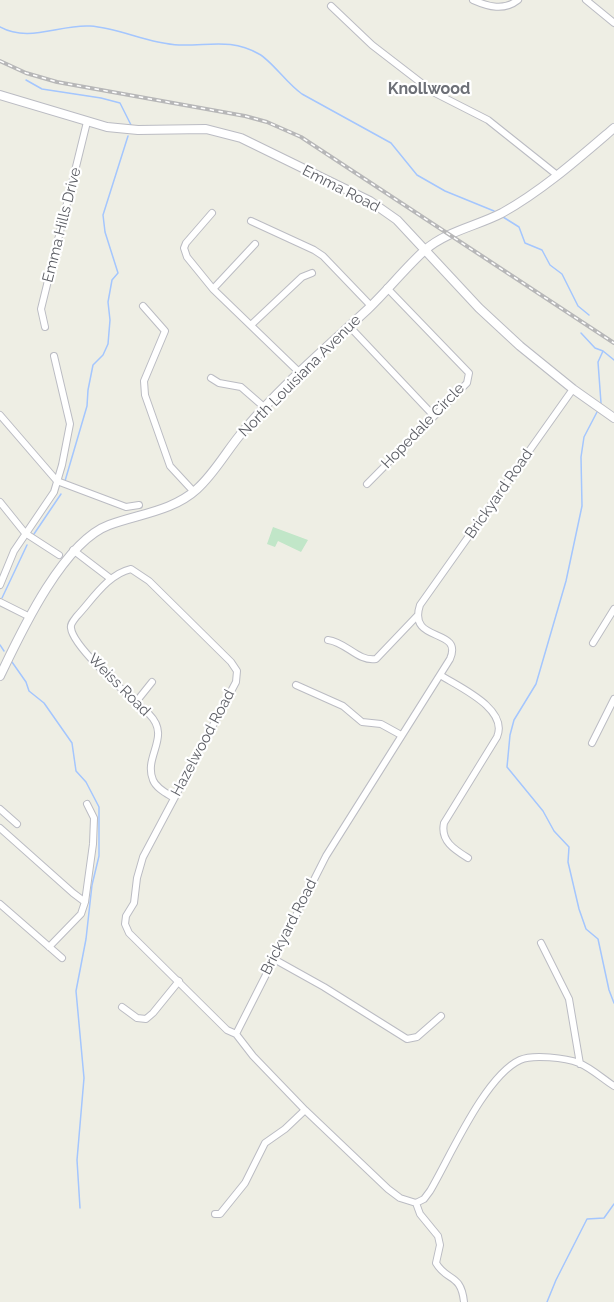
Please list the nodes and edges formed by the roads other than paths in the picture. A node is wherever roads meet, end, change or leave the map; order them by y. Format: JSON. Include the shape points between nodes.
{"nodes":[{"id":1,"x":473,"y":0,"type":"edge"},
{"id":2,"x":519,"y":0,"type":"edge"},
{"id":3,"x":586,"y":0,"type":"edge"},
{"id":4,"x":331,"y":6,"type":"dead end"},
{"id":5,"x":614,"y":23,"type":"edge"},
{"id":6,"x":0,"y":95,"type":"edge"},
{"id":7,"x":87,"y":122,"type":"junction"},
{"id":8,"x":614,"y":128,"type":"edge"},
{"id":9,"x":557,"y":175,"type":"junction"},
{"id":10,"x":212,"y":213,"type":"dead end"},
{"id":11,"x":251,"y":220,"type":"dead end"},
{"id":12,"x":255,"y":244,"type":"dead end"},
{"id":13,"x":426,"y":249,"type":"junction"},
{"id":14,"x":312,"y":273,"type":"dead end"},
{"id":15,"x":387,"y":288,"type":"junction"},
{"id":16,"x":213,"y":289,"type":"junction"},
{"id":17,"x":143,"y":306,"type":"dead end"},
{"id":18,"x":371,"y":306,"type":"junction"},
{"id":19,"x":251,"y":325,"type":"junction"},
{"id":20,"x":349,"y":326,"type":"junction"},
{"id":21,"x":45,"y":327,"type":"dead end"},
{"id":22,"x":54,"y":356,"type":"dead end"},
{"id":23,"x":300,"y":373,"type":"junction"},
{"id":24,"x":211,"y":378,"type":"dead end"},
{"id":25,"x":573,"y":389,"type":"junction"},
{"id":26,"x":264,"y":407,"type":"junction"},
{"id":27,"x":433,"y":415,"type":"junction"},
{"id":28,"x":0,"y":416,"type":"edge"},
{"id":29,"x":614,"y":418,"type":"edge"},
{"id":30,"x":57,"y":481,"type":"junction"},
{"id":31,"x":367,"y":484,"type":"dead end"},
{"id":32,"x":194,"y":492,"type":"junction"},
{"id":33,"x":0,"y":502,"type":"edge"},
{"id":34,"x":139,"y":505,"type":"dead end"},
{"id":35,"x":25,"y":533,"type":"junction"},
{"id":36,"x":73,"y":550,"type":"junction"},
{"id":37,"x":59,"y":555,"type":"dead end"},
{"id":38,"x":111,"y":579,"type":"junction"},
{"id":39,"x":0,"y":585,"type":"edge"},
{"id":40,"x":0,"y":602,"type":"edge"},
{"id":41,"x":614,"y":609,"type":"edge"},
{"id":42,"x":417,"y":615,"type":"junction"},
{"id":43,"x":30,"y":617,"type":"junction"},
{"id":44,"x":328,"y":640,"type":"dead end"},
{"id":45,"x":593,"y":643,"type":"dead end"},
{"id":46,"x":440,"y":675,"type":"junction"},
{"id":47,"x":0,"y":676,"type":"edge"},
{"id":48,"x":152,"y":682,"type":"dead end"},
{"id":49,"x":296,"y":685,"type":"dead end"},
{"id":50,"x":614,"y":699,"type":"edge"},
{"id":51,"x":136,"y":702,"type":"junction"},
{"id":52,"x":401,"y":735,"type":"junction"},
{"id":53,"x":592,"y":743,"type":"dead end"},
{"id":54,"x":174,"y":798,"type":"junction"},
{"id":55,"x":87,"y":804,"type":"dead end"},
{"id":56,"x":0,"y":809,"type":"edge"},
{"id":57,"x":18,"y":824,"type":"dead end"},
{"id":58,"x":0,"y":828,"type":"edge"},
{"id":59,"x":468,"y":858,"type":"dead end"},
{"id":60,"x":85,"y":902,"type":"junction"},
{"id":61,"x":0,"y":904,"type":"edge"},
{"id":62,"x":541,"y":943,"type":"dead end"},
{"id":63,"x":49,"y":947,"type":"junction"},
{"id":64,"x":62,"y":958,"type":"dead end"},
{"id":65,"x":272,"y":958,"type":"junction"},
{"id":66,"x":179,"y":981,"type":"junction"},
{"id":67,"x":122,"y":1007,"type":"dead end"},
{"id":68,"x":441,"y":1016,"type":"dead end"},
{"id":69,"x":236,"y":1034,"type":"junction"},
{"id":70,"x":580,"y":1064,"type":"junction"},
{"id":71,"x":614,"y":1086,"type":"edge"},
{"id":72,"x":305,"y":1110,"type":"junction"},
{"id":73,"x":416,"y":1203,"type":"junction"},
{"id":74,"x":215,"y":1214,"type":"dead end"},
{"id":75,"x":464,"y":1302,"type":"edge"}],
"edges":[{"from":1,"to":2,"type":"street","via":[[496,8]]},
{"from":3,"to":5,"type":"street"},
{"from":4,"to":9,"type":"street","via":[[372,45],[433,92],[488,120]]},
{"from":6,"to":7,"type":"street","name":"Emma Road"},
{"from":7,"to":13,"type":"street","name":"Emma Road","via":[[138,130],[206,129],[241,138],[370,201],[398,220]]},
{"from":7,"to":21,"type":"street","name":"Emma Hills Drive","via":[[41,309]]},
{"from":8,"to":9,"type":"street","name":"North Louisiana Avenue"},
{"from":9,"to":13,"type":"street","name":"North Louisiana Avenue","via":[[513,207]]},
{"from":10,"to":16,"type":"street","via":[[184,248]]},
{"from":11,"to":18,"type":"street","via":[[323,256]]},
{"from":12,"to":16,"type":"street"},
{"from":13,"to":15,"type":"street","name":"North Louisiana Avenue"},
{"from":13,"to":25,"type":"street","name":"Emma Road","via":[[479,308]]},
{"from":14,"to":19,"type":"street","via":[[302,277]]},
{"from":15,"to":18,"type":"street","name":"North Louisiana Avenue"},
{"from":15,"to":27,"type":"street","name":"Hopedale Circle","via":[[469,373],[467,383]]},
{"from":16,"to":19,"type":"street"},
{"from":17,"to":32,"type":"street","via":[[165,332],[144,381],[146,395],[170,466]]},
{"from":18,"to":20,"type":"street","name":"North Louisiana Avenue"},
{"from":19,"to":23,"type":"street"},
{"from":20,"to":23,"type":"street","name":"North Louisiana Avenue"},
{"from":20,"to":27,"type":"street"},
{"from":22,"to":30,"type":"street","via":[[70,424]]},
{"from":23,"to":26,"type":"street","name":"North Louisiana Avenue"},
{"from":24,"to":26,"type":"street","via":[[241,387]]},
{"from":25,"to":29,"type":"street","name":"Emma Road"},
{"from":25,"to":42,"type":"street","name":"Brickyard Road","via":[[420,605]]},
{"from":26,"to":32,"type":"street","name":"North Louisiana Avenue"},
{"from":27,"to":31,"type":"street","name":"Hopedale Circle"},
{"from":28,"to":30,"type":"street"},
{"from":30,"to":34,"type":"street","via":[[126,507]]},
{"from":30,"to":35,"type":"street","via":[[54,492]]},
{"from":32,"to":36,"type":"street","name":"North Louisiana Avenue","via":[[174,504],[95,531]]},
{"from":33,"to":35,"type":"street"},
{"from":35,"to":37,"type":"street"},
{"from":35,"to":39,"type":"street"},
{"from":36,"to":38,"type":"street"},
{"from":36,"to":43,"type":"street","name":"North Louisiana Avenue"},
{"from":38,"to":51,"type":"street","name":"Weiss Road","via":[[71,629],[94,661]]},
{"from":38,"to":54,"type":"street","name":"Hazelwood Road","via":[[130,569],[148,581],[237,671],[236,682]]},
{"from":40,"to":43,"type":"street"},
{"from":41,"to":45,"type":"street"},
{"from":42,"to":44,"type":"street","via":[[376,659],[366,659]]},
{"from":42,"to":46,"type":"street","name":"Brickyard Road","via":[[423,628],[446,639],[452,649]]},
{"from":43,"to":47,"type":"street","name":"North Louisiana Avenue"},
{"from":46,"to":52,"type":"street","name":"Brickyard Road"},
{"from":46,"to":59,"type":"street","via":[[487,705],[499,727],[497,737],[443,827],[452,846]]},
{"from":48,"to":51,"type":"street"},
{"from":49,"to":52,"type":"street","via":[[344,706],[362,722],[381,724]]},
{"from":50,"to":53,"type":"street"},
{"from":51,"to":54,"type":"street","name":"Weiss Road","via":[[154,720],[159,735],[151,768],[153,780]]},
{"from":52,"to":65,"type":"street","name":"Brickyard Road","via":[[326,856]]},
{"from":54,"to":66,"type":"street","name":"Hazelwood Road","via":[[143,857],[134,903],[125,924],[129,933]]},
{"from":55,"to":60,"type":"street","via":[[94,818]]},
{"from":56,"to":57,"type":"street"},
{"from":58,"to":60,"type":"street"},
{"from":60,"to":63,"type":"street","via":[[81,914]]},
{"from":61,"to":63,"type":"street"},
{"from":62,"to":70,"type":"street","via":[[568,999]]},
{"from":63,"to":64,"type":"street"},
{"from":65,"to":68,"type":"street","via":[[407,1039],[417,1037]]},
{"from":65,"to":69,"type":"street","name":"Brickyard Road"},
{"from":66,"to":67,"type":"street","via":[[146,1019],[137,1018]]},
{"from":66,"to":69,"type":"street","name":"Hazelwood Road","via":[[227,1030]]},
{"from":69,"to":72,"type":"street"},
{"from":70,"to":71,"type":"street"},
{"from":70,"to":73,"type":"street","via":[[552,1058],[523,1059],[509,1066],[480,1102],[430,1191]]},
{"from":72,"to":73,"type":"street","via":[[388,1189]]},
{"from":72,"to":74,"type":"street","via":[[266,1143],[239,1192],[220,1214]]},
{"from":73,"to":75,"type":"street","via":[[423,1220],[438,1236],[436,1263],[458,1282]]}]}
